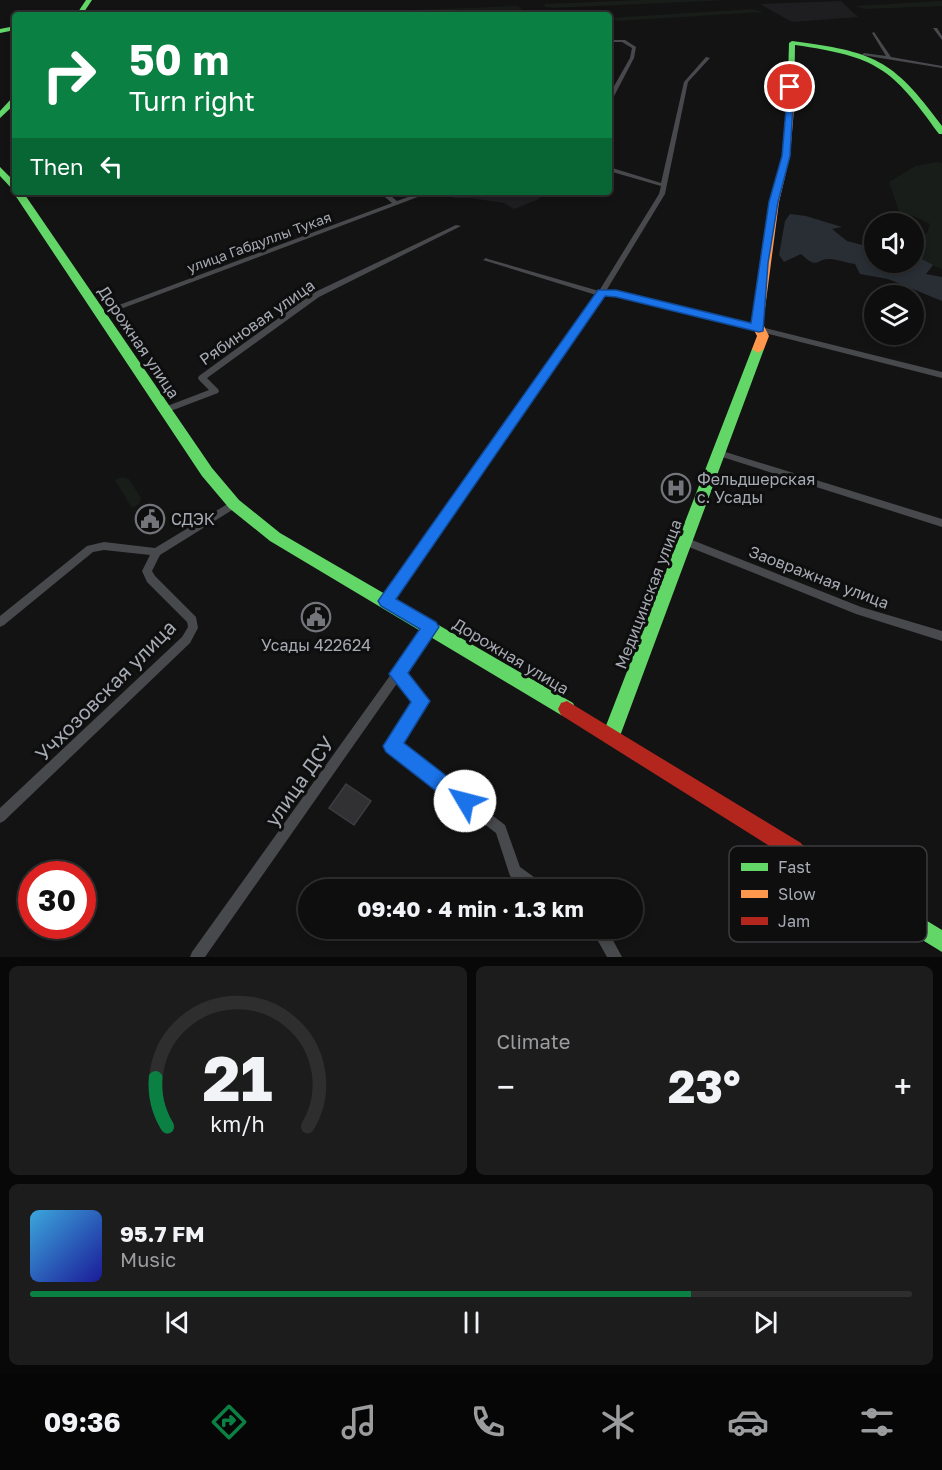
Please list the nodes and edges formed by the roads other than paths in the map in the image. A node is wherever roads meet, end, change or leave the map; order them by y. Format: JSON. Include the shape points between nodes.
{"nodes":[{"id":1,"x":935,"y":29,"type":"dead end"},
{"id":2,"x":874,"y":33,"type":"dead end"},
{"id":3,"x":942,"y":39,"type":"edge"},
{"id":4,"x":612,"y":41,"type":"edge"},
{"id":5,"x":864,"y":54,"type":"junction"},
{"id":6,"x":708,"y":58,"type":"dead end"},
{"id":7,"x":889,"y":58,"type":"junction"},
{"id":8,"x":942,"y":67,"type":"edge"},
{"id":9,"x":612,"y":92,"type":"edge"},
{"id":10,"x":12,"y":103,"type":"edge"},
{"id":11,"x":0,"y":116,"type":"edge"},
{"id":12,"x":942,"y":132,"type":"edge"},
{"id":13,"x":0,"y":170,"type":"edge"},
{"id":14,"x":612,"y":170,"type":"edge"},
{"id":15,"x":12,"y":185,"type":"edge"},
{"id":16,"x":662,"y":185,"type":"junction"},
{"id":17,"x":19,"y":195,"type":"edge"},
{"id":18,"x":386,"y":195,"type":"edge"},
{"id":19,"x":420,"y":195,"type":"edge"},
{"id":20,"x":396,"y":204,"type":"junction"},
{"id":21,"x":458,"y":226,"type":"dead end"},
{"id":22,"x":486,"y":260,"type":"dead end"},
{"id":23,"x":602,"y":292,"type":"junction"},
{"id":24,"x":99,"y":314,"type":"junction"},
{"id":25,"x":759,"y":329,"type":"junction"},
{"id":26,"x":942,"y":375,"type":"edge"},
{"id":27,"x":165,"y":410,"type":"junction"},
{"id":28,"x":719,"y":453,"type":"junction"},
{"id":29,"x":234,"y":504,"type":"junction"},
{"id":30,"x":942,"y":523,"type":"edge"},
{"id":31,"x":687,"y":542,"type":"junction"},
{"id":32,"x":156,"y":552,"type":"junction"},
{"id":33,"x":386,"y":601,"type":"junction"},
{"id":34,"x":0,"y":622,"type":"edge"},
{"id":35,"x":431,"y":627,"type":"junction"},
{"id":36,"x":942,"y":636,"type":"edge"},
{"id":37,"x":398,"y":674,"type":"junction"},
{"id":38,"x":611,"y":736,"type":"junction"},
{"id":39,"x":0,"y":817,"type":"edge"},
{"id":40,"x":788,"y":846,"type":"edge"},
{"id":41,"x":526,"y":879,"type":"edge"},
{"id":42,"x":927,"y":933,"type":"edge"},
{"id":43,"x":605,"y":939,"type":"edge"},
{"id":44,"x":942,"y":942,"type":"edge"},
{"id":45,"x":197,"y":957,"type":"edge"},
{"id":46,"x":615,"y":957,"type":"edge"}],
"edges":[{"from":1,"to":3,"type":"street"},
{"from":2,"to":7,"type":"street"},
{"from":4,"to":9,"type":"street","via":[[634,47],[632,58]]},
{"from":5,"to":7,"type":"street"},
{"from":5,"to":12,"type":"street","via":[[910,86]]},
{"from":5,"to":25,"type":"street","name":"Медицинская улица","via":[[792,43],[786,156],[763,263]]},
{"from":6,"to":16,"type":"street","via":[[686,82]]},
{"from":7,"to":8,"type":"street"},
{"from":10,"to":11,"type":"street"},
{"from":13,"to":15,"type":"street","name":"Дорожная улица"},
{"from":14,"to":16,"type":"street"},
{"from":16,"to":23,"type":"street","via":[[662,194]]},
{"from":17,"to":24,"type":"street","name":"Дорожная улица"},
{"from":18,"to":20,"type":"street"},
{"from":19,"to":20,"type":"street","name":"улица Габдуллы Тукая"},
{"from":20,"to":24,"type":"street","name":"улица Габдуллы Тукая"},
{"from":21,"to":27,"type":"street","name":"Рябиновая улица","via":[[316,295],[202,378],[215,391]]},
{"from":22,"to":23,"type":"street"},
{"from":23,"to":25,"type":"street"},
{"from":23,"to":33,"type":"street"},
{"from":24,"to":27,"type":"street","name":"Дорожная улица"},
{"from":25,"to":26,"type":"street"},
{"from":25,"to":28,"type":"street","name":"Медицинская улица","via":[[762,336]]},
{"from":27,"to":29,"type":"street","name":"Дорожная улица"},
{"from":28,"to":30,"type":"street"},
{"from":28,"to":31,"type":"street","name":"Медицинская улица"},
{"from":29,"to":32,"type":"street"},
{"from":29,"to":33,"type":"street","name":"Дорожная улица","via":[[274,537]]},
{"from":31,"to":36,"type":"street","name":"Заовражная улица","via":[[861,611]]},
{"from":31,"to":38,"type":"street","name":"Медицинская улица"},
{"from":32,"to":34,"type":"street","via":[[104,546],[90,549]]},
{"from":32,"to":39,"type":"street","name":"Учхозовская улица","via":[[147,571],[192,620],[186,640]]},
{"from":33,"to":35,"type":"street","name":"Дорожная улица"},
{"from":35,"to":37,"type":"street","name":"улица ДСУ"},
{"from":35,"to":38,"type":"street","name":"Дорожная улица"},
{"from":37,"to":41,"type":"street","via":[[421,701],[392,746],[501,829],[515,871]]},
{"from":37,"to":45,"type":"street","name":"улица ДСУ"},
{"from":38,"to":40,"type":"street","name":"Дорожная улица"},
{"from":42,"to":44,"type":"street","name":"Дорожная улица"},
{"from":43,"to":46,"type":"street"}]}
